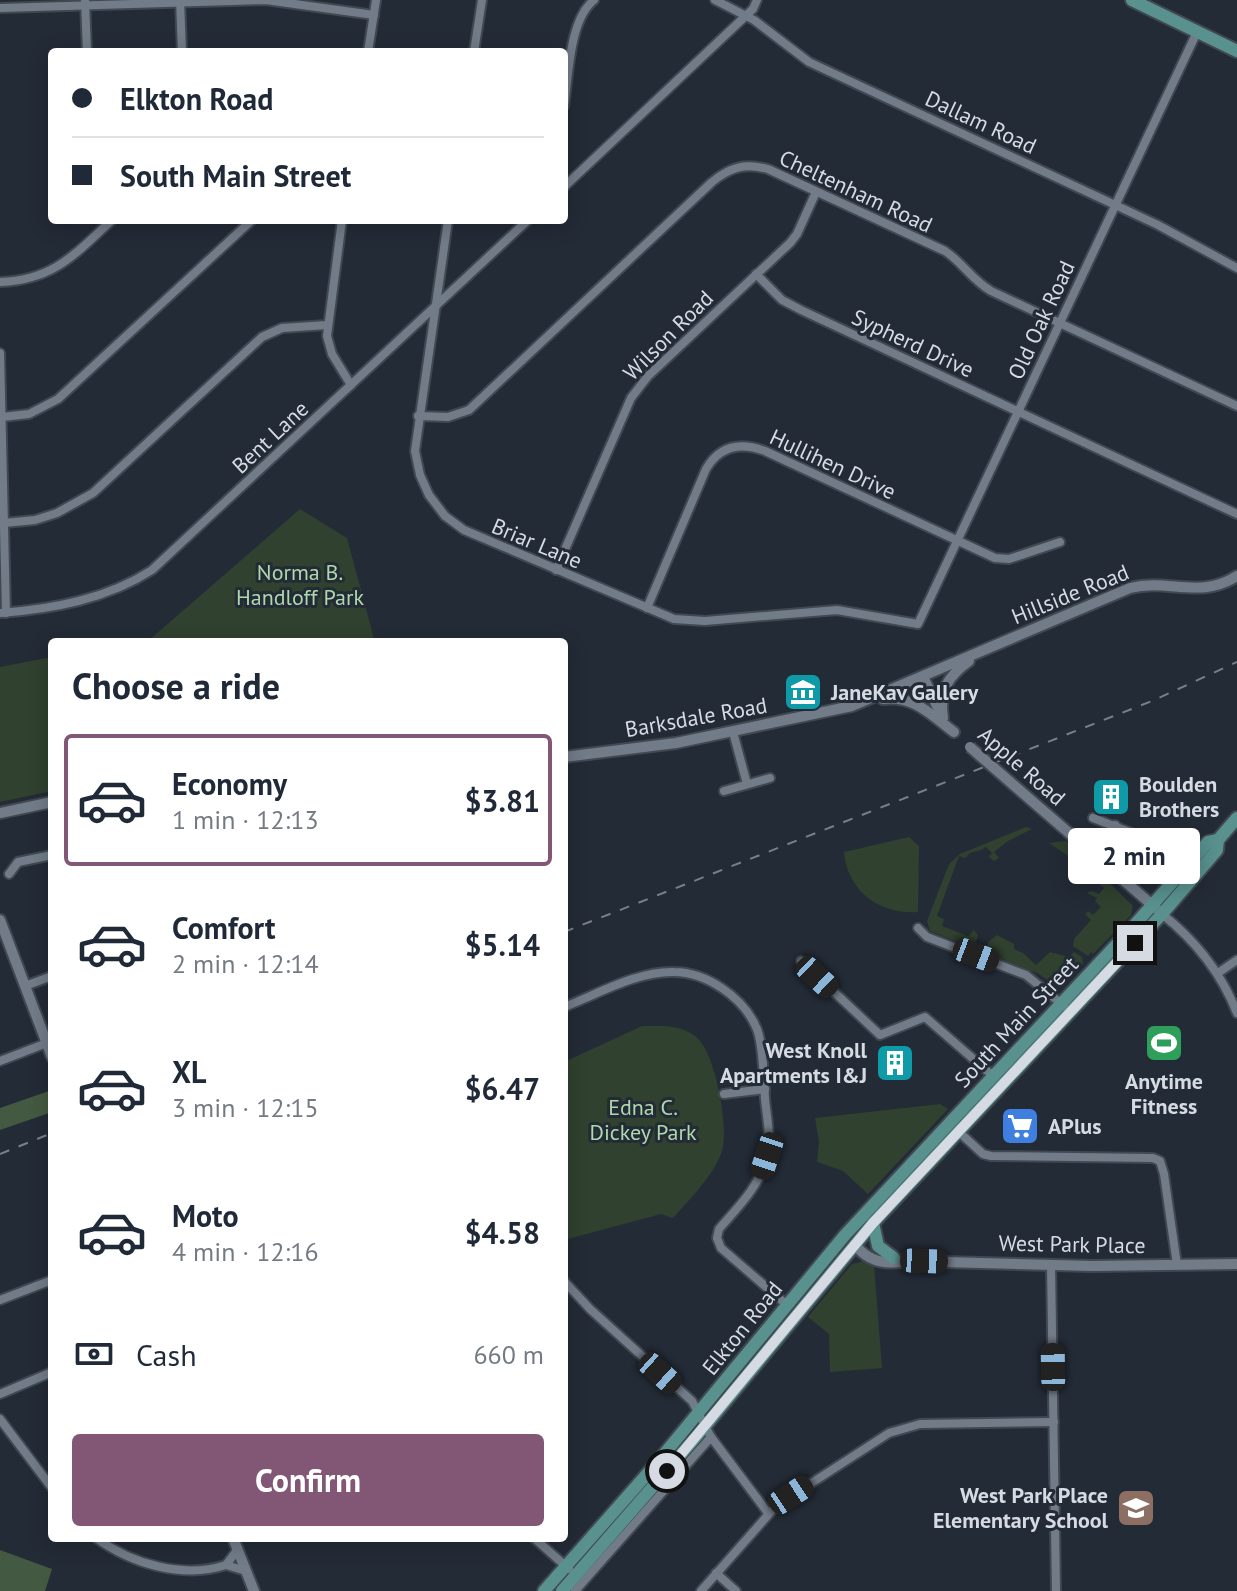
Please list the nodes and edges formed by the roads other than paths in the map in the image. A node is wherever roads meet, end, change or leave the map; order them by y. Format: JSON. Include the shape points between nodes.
{"nodes":[{"id":1,"x":279,"y":0,"type":"edge"},
{"id":2,"x":376,"y":0,"type":"edge"},
{"id":3,"x":482,"y":0,"type":"edge"},
{"id":4,"x":594,"y":0,"type":"edge"},
{"id":5,"x":715,"y":0,"type":"edge"},
{"id":6,"x":757,"y":0,"type":"edge"},
{"id":7,"x":1132,"y":0,"type":"edge"},
{"id":8,"x":180,"y":1,"type":"edge"},
{"id":9,"x":86,"y":2,"type":"edge"},
{"id":10,"x":0,"y":8,"type":"edge"},
{"id":11,"x":374,"y":15,"type":"junction"},
{"id":12,"x":746,"y":15,"type":"junction"},
{"id":13,"x":1197,"y":32,"type":"junction"},
{"id":14,"x":87,"y":48,"type":"edge"},
{"id":15,"x":182,"y":48,"type":"edge"},
{"id":16,"x":369,"y":48,"type":"edge"},
{"id":17,"x":475,"y":48,"type":"edge"},
{"id":18,"x":1237,"y":51,"type":"edge"},
{"id":19,"x":568,"y":83,"type":"edge"},
{"id":20,"x":568,"y":183,"type":"edge"},
{"id":21,"x":816,"y":192,"type":"junction"},
{"id":22,"x":1115,"y":205,"type":"junction"},
{"id":23,"x":107,"y":224,"type":"edge"},
{"id":24,"x":248,"y":224,"type":"edge"},
{"id":25,"x":341,"y":224,"type":"edge"},
{"id":26,"x":447,"y":224,"type":"edge"},
{"id":27,"x":524,"y":224,"type":"edge"},
{"id":28,"x":1237,"y":268,"type":"edge"},
{"id":29,"x":756,"y":274,"type":"junction"},
{"id":30,"x":0,"y":282,"type":"edge"},
{"id":31,"x":435,"y":309,"type":"junction"},
{"id":32,"x":1060,"y":323,"type":"junction"},
{"id":33,"x":327,"y":325,"type":"junction"},
{"id":34,"x":0,"y":353,"type":"edge"},
{"id":35,"x":351,"y":385,"type":"junction"},
{"id":36,"x":1237,"y":406,"type":"edge"},
{"id":37,"x":1018,"y":412,"type":"junction"},
{"id":38,"x":418,"y":416,"type":"junction"},
{"id":39,"x":2,"y":417,"type":"edge"},
{"id":40,"x":1237,"y":514,"type":"edge"},
{"id":41,"x":4,"y":523,"type":"junction"},
{"id":42,"x":957,"y":542,"type":"junction"},
{"id":43,"x":1060,"y":542,"type":"dead end"},
{"id":44,"x":556,"y":570,"type":"junction"},
{"id":45,"x":1237,"y":576,"type":"edge"},
{"id":46,"x":647,"y":608,"type":"junction"},
{"id":47,"x":3,"y":613,"type":"edge"},
{"id":48,"x":918,"y":624,"type":"joint"},
{"id":49,"x":983,"y":651,"type":"junction"},
{"id":50,"x":923,"y":677,"type":"junction"},
{"id":51,"x":862,"y":703,"type":"junction"},
{"id":52,"x":943,"y":718,"type":"junction"},
{"id":53,"x":733,"y":732,"type":"junction"},
{"id":54,"x":954,"y":732,"type":"junction"},
{"id":55,"x":568,"y":757,"type":"edge"},
{"id":56,"x":770,"y":778,"type":"dead end"},
{"id":57,"x":747,"y":784,"type":"junction"},
{"id":58,"x":724,"y":791,"type":"dead end"},
{"id":59,"x":48,"y":803,"type":"edge"},
{"id":60,"x":0,"y":813,"type":"edge"},
{"id":61,"x":1093,"y":818,"type":"dead end"},
{"id":62,"x":1237,"y":818,"type":"edge"},
{"id":63,"x":1115,"y":826,"type":"junction"},
{"id":64,"x":1218,"y":840,"type":"junction"},
{"id":65,"x":48,"y":856,"type":"edge"},
{"id":66,"x":1194,"y":857,"type":"junction"},
{"id":67,"x":1102,"y":862,"type":"junction"},
{"id":68,"x":9,"y":874,"type":"dead end"},
{"id":69,"x":1157,"y":909,"type":"junction"},
{"id":70,"x":0,"y":920,"type":"edge"},
{"id":71,"x":918,"y":928,"type":"dead end"},
{"id":72,"x":1237,"y":960,"type":"edge"},
{"id":73,"x":801,"y":961,"type":"dead end"},
{"id":74,"x":1218,"y":973,"type":"junction"},
{"id":75,"x":48,"y":977,"type":"edge"},
{"id":76,"x":25,"y":986,"type":"junction"},
{"id":77,"x":568,"y":1005,"type":"edge"},
{"id":78,"x":1066,"y":1008,"type":"junction"},
{"id":79,"x":1237,"y":1013,"type":"edge"},
{"id":80,"x":47,"y":1043,"type":"joint"},
{"id":81,"x":0,"y":1061,"type":"edge"},
{"id":82,"x":999,"y":1079,"type":"junction"},
{"id":83,"x":765,"y":1089,"type":"junction"},
{"id":84,"x":724,"y":1094,"type":"dead end"},
{"id":85,"x":959,"y":1132,"type":"junction"},
{"id":86,"x":873,"y":1223,"type":"junction"},
{"id":87,"x":850,"y":1239,"type":"junction"},
{"id":88,"x":900,"y":1259,"type":"junction"},
{"id":89,"x":1237,"y":1264,"type":"edge"},
{"id":90,"x":1051,"y":1265,"type":"junction"},
{"id":91,"x":1177,"y":1265,"type":"junction"},
{"id":92,"x":48,"y":1282,"type":"edge"},
{"id":93,"x":568,"y":1285,"type":"edge"},
{"id":94,"x":0,"y":1300,"type":"edge"},
{"id":95,"x":787,"y":1305,"type":"junction"},
{"id":96,"x":48,"y":1374,"type":"edge"},
{"id":97,"x":0,"y":1394,"type":"edge"},
{"id":98,"x":698,"y":1413,"type":"junction"},
{"id":99,"x":0,"y":1419,"type":"edge"},
{"id":100,"x":1054,"y":1422,"type":"junction"},
{"id":101,"x":708,"y":1431,"type":"junction"},
{"id":102,"x":48,"y":1483,"type":"edge"},
{"id":103,"x":768,"y":1513,"type":"junction"},
{"id":104,"x":103,"y":1542,"type":"edge"},
{"id":105,"x":538,"y":1542,"type":"edge"},
{"id":106,"x":236,"y":1544,"type":"edge"},
{"id":107,"x":226,"y":1565,"type":"junction"},
{"id":108,"x":246,"y":1571,"type":"junction"},
{"id":109,"x":571,"y":1571,"type":"junction"},
{"id":110,"x":716,"y":1573,"type":"junction"},
{"id":111,"x":254,"y":1591,"type":"edge"},
{"id":112,"x":544,"y":1591,"type":"edge"},
{"id":113,"x":562,"y":1591,"type":"edge"},
{"id":114,"x":575,"y":1591,"type":"edge"},
{"id":115,"x":701,"y":1591,"type":"edge"},
{"id":116,"x":736,"y":1591,"type":"edge"},
{"id":117,"x":1056,"y":1591,"type":"edge"}],
"edges":[{"from":1,"to":8,"type":"street"},
{"from":1,"to":11,"type":"street"},
{"from":2,"to":11,"type":"street"},
{"from":3,"to":17,"type":"street"},
{"from":4,"to":19,"type":"street","via":[[579,18]]},
{"from":5,"to":12,"type":"street","name":"Dallam Road"},
{"from":6,"to":12,"type":"street"},
{"from":7,"to":13,"type":"main road"},
{"from":8,"to":9,"type":"street"},
{"from":8,"to":15,"type":"street"},
{"from":9,"to":10,"type":"street"},
{"from":9,"to":14,"type":"street"},
{"from":11,"to":16,"type":"street"},
{"from":12,"to":20,"type":"street"},
{"from":12,"to":22,"type":"street","name":"Dallam Road","via":[[809,62]]},
{"from":13,"to":18,"type":"main road"},
{"from":13,"to":22,"type":"street","name":"Old Oak Road"},
{"from":21,"to":29,"type":"street","name":"Wilson Road","via":[[797,234]]},
{"from":21,"to":32,"type":"street","name":"Cheltenham Road","via":[[945,251],[981,285]]},
{"from":21,"to":38,"type":"street","name":"Cheltenham Road","via":[[758,166],[729,170],[469,410],[448,417]]},
{"from":22,"to":28,"type":"street","name":"Dallam Road"},
{"from":22,"to":32,"type":"street","name":"Old Oak Road"},
{"from":23,"to":30,"type":"street","via":[[59,267],[30,279]]},
{"from":24,"to":39,"type":"street","via":[[58,399],[29,414]]},
{"from":25,"to":33,"type":"street"},
{"from":26,"to":31,"type":"street","name":"Briar Lane"},
{"from":27,"to":31,"type":"street","name":"Bent Lane"},
{"from":29,"to":37,"type":"street","name":"Sypherd Drive","via":[[791,305]]},
{"from":29,"to":44,"type":"street","name":"Wilson Road","via":[[631,398]]},
{"from":31,"to":35,"type":"street","name":"Bent Lane"},
{"from":31,"to":38,"type":"street","name":"Briar Lane"},
{"from":32,"to":36,"type":"street","name":"Cheltenham Road"},
{"from":32,"to":37,"type":"street","name":"Old Oak Road"},
{"from":33,"to":35,"type":"street","via":[[332,354]]},
{"from":33,"to":41,"type":"street","via":[[282,328],[262,337],[93,493],[57,513]]},
{"from":34,"to":39,"type":"street"},
{"from":35,"to":47,"type":"street","name":"Bent Lane","via":[[152,570],[98,597]]},
{"from":37,"to":40,"type":"street","name":"Sypherd Drive"},
{"from":37,"to":42,"type":"street","name":"Old Oak Road"},
{"from":38,"to":44,"type":"street","name":"Briar Lane","via":[[417,464],[429,495],[445,516],[471,534]]},
{"from":39,"to":41,"type":"street"},
{"from":41,"to":47,"type":"street"},
{"from":42,"to":43,"type":"street","name":"Hullihen Drive","via":[[1002,560]]},
{"from":42,"to":46,"type":"street","name":"Hullihen Drive","via":[[765,451],[736,446],[720,451],[706,469]]},
{"from":42,"to":48,"type":"street","name":"Old Oak Road"},
{"from":44,"to":46,"type":"street","name":"Briar Lane"},
{"from":45,"to":49,"type":"street","name":"Hillside Road","via":[[1205,589],[1154,584],[1130,588]]},
{"from":46,"to":48,"type":"street","name":"Briar Lane","via":[[694,621],[837,610]]},
{"from":49,"to":50,"type":"street","name":"Hillside Road"},
{"from":49,"to":52,"type":"street","via":[[946,684]]},
{"from":50,"to":51,"type":"street","name":"Barksdale Road"},
{"from":50,"to":52,"type":"street","name":"Apple Road"},
{"from":51,"to":53,"type":"street","name":"Barksdale Road"},
{"from":51,"to":54,"type":"street","via":[[894,697],[914,701]]},
{"from":52,"to":54,"type":"street","name":"Apple Road"},
{"from":53,"to":55,"type":"street","name":"Barksdale Road"},
{"from":53,"to":57,"type":"street"},
{"from":54,"to":67,"type":"street","name":"Apple Road","bridge":true},
{"from":56,"to":57,"type":"street"},
{"from":57,"to":58,"type":"street"},
{"from":59,"to":60,"type":"street"},
{"from":61,"to":63,"type":"street"},
{"from":62,"to":64,"type":"main road","name":"South Main Street"},
{"from":63,"to":66,"type":"street"},
{"from":63,"to":67,"type":"street"},
{"from":64,"to":66,"type":"main road","name":"South Main Street","via":[[1208,842]]},
{"from":64,"to":69,"type":"main road","name":"South Main Street","via":[[1217,850]]},
{"from":65,"to":68,"type":"street","via":[[18,862]]},
{"from":66,"to":69,"type":"main road","name":"South Main Street"},
{"from":67,"to":69,"type":"street","name":"Apple Road"},
{"from":69,"to":74,"type":"street","name":"Apple Road","via":[[1195,943]]},
{"from":69,"to":78,"type":"main road","name":"South Main Street"},
{"from":70,"to":76,"type":"street"},
{"from":71,"to":78,"type":"street","via":[[927,937],[1026,975]]},
{"from":72,"to":74,"type":"street"},
{"from":73,"to":82,"type":"street","via":[[880,1035],[925,1017]]},
{"from":74,"to":79,"type":"street","name":"Apple Road"},
{"from":75,"to":76,"type":"street"},
{"from":76,"to":80,"type":"street"},
{"from":77,"to":83,"type":"street","via":[[646,975],[695,975],[727,992],[757,1028]]},
{"from":78,"to":82,"type":"main road","name":"South Main Street"},
{"from":78,"to":82,"type":"main road","name":"South Main Street","via":[[1005,1064]]},
{"from":80,"to":81,"type":"street"},
{"from":82,"to":85,"type":"main road","name":"South Main Street","via":[[993,1095]]},
{"from":82,"to":87,"type":"main road","name":"South Main Street"},
{"from":83,"to":84,"type":"street"},
{"from":83,"to":95,"type":"street","via":[[767,1156],[754,1189],[719,1229],[717,1242]]},
{"from":85,"to":86,"type":"main road","name":"South Main Street"},
{"from":85,"to":91,"type":"street","via":[[991,1156],[1160,1161]]},
{"from":86,"to":87,"type":"main road","name":"South Main Street"},
{"from":86,"to":88,"type":"main road","via":[[878,1246]]},
{"from":87,"to":88,"type":"street","name":"West Park Place","via":[[879,1255]]},
{"from":87,"to":95,"type":"main road","name":"Elkton Road"},
{"from":87,"to":101,"type":"main road","name":"Elkton Road"},
{"from":88,"to":90,"type":"street","name":"West Park Place"},
{"from":89,"to":91,"type":"street","name":"West Park Place"},
{"from":90,"to":91,"type":"street","name":"West Park Place"},
{"from":90,"to":100,"type":"street"},
{"from":92,"to":94,"type":"street"},
{"from":93,"to":98,"type":"street","via":[[692,1401]]},
{"from":95,"to":98,"type":"main road","name":"Elkton Road"},
{"from":96,"to":97,"type":"street"},
{"from":98,"to":101,"type":"street"},
{"from":98,"to":109,"type":"main road","name":"Elkton Road"},
{"from":99,"to":102,"type":"street"},
{"from":100,"to":103,"type":"street","via":[[929,1424],[897,1430]]},
{"from":100,"to":117,"type":"street"},
{"from":101,"to":103,"type":"street"},
{"from":101,"to":109,"type":"main road","name":"Elkton Road"},
{"from":101,"to":114,"type":"street","name":"Elkton Road"},
{"from":103,"to":110,"type":"street"},
{"from":104,"to":107,"type":"street","via":[[168,1568],[202,1571]]},
{"from":105,"to":109,"type":"street"},
{"from":106,"to":107,"type":"street"},
{"from":106,"to":108,"type":"street"},
{"from":107,"to":108,"type":"street"},
{"from":108,"to":111,"type":"street"},
{"from":109,"to":112,"type":"main road","name":"Elkton Road"},
{"from":109,"to":113,"type":"main road","name":"Elkton Road"},
{"from":110,"to":115,"type":"street"},
{"from":110,"to":116,"type":"street"}]}
